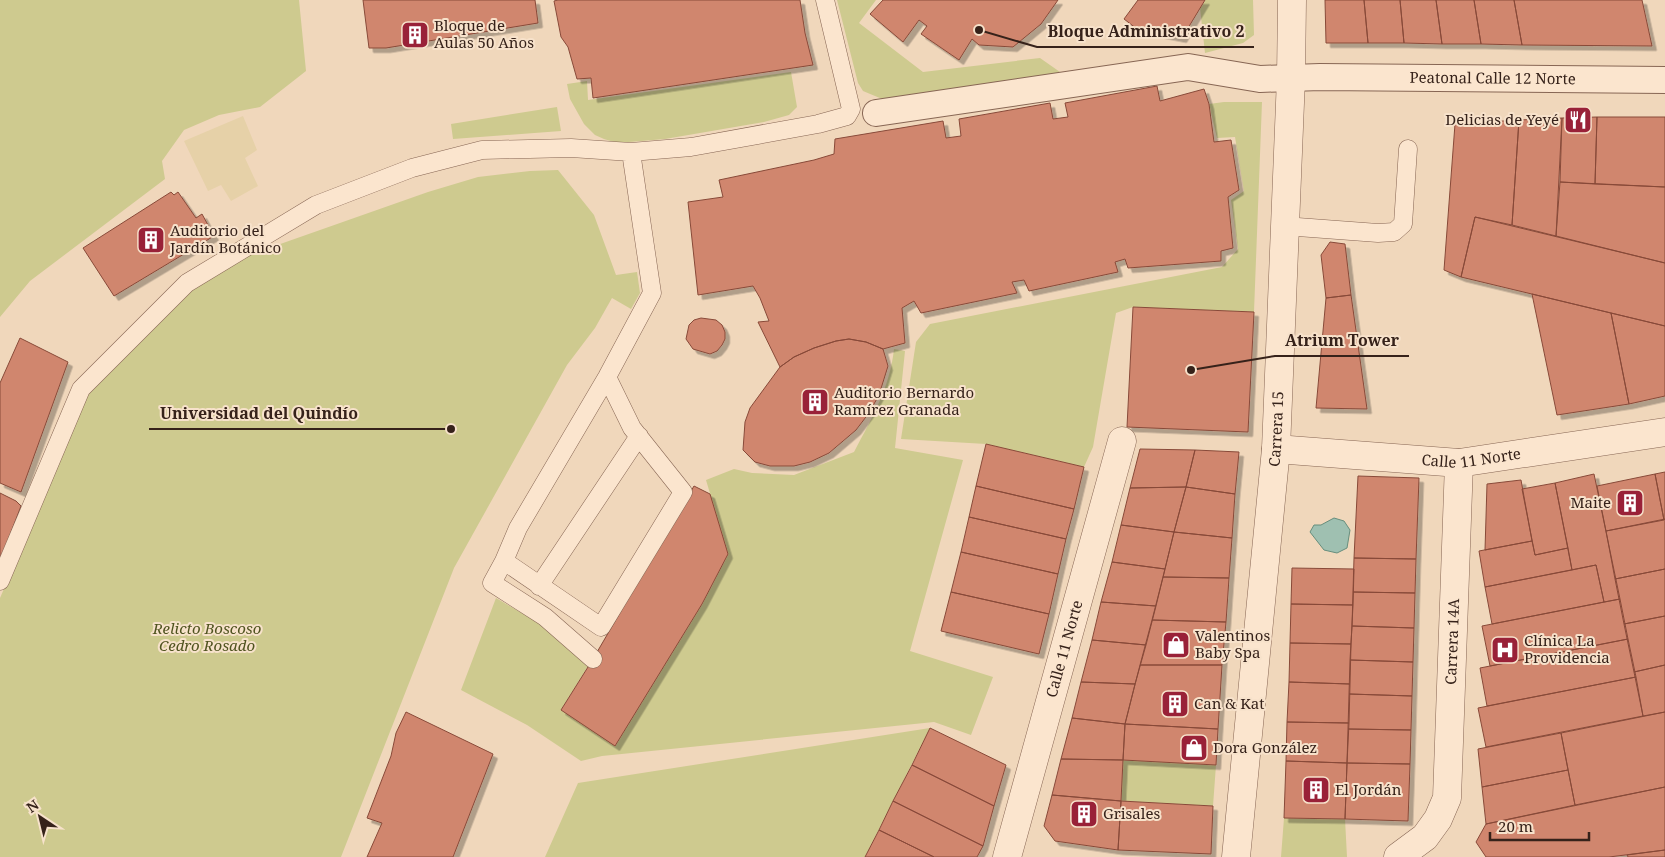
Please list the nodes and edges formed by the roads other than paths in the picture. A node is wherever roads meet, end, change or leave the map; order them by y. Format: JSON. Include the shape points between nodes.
{"nodes":[{"id":1,"x":825,"y":0,"type":"edge"},
{"id":2,"x":1292,"y":0,"type":"edge"},
{"id":3,"x":1291,"y":78,"type":"junction"},
{"id":4,"x":1665,"y":80,"type":"edge"},
{"id":5,"x":876,"y":113,"type":"dead end"},
{"id":6,"x":1408,"y":149,"type":"dead end"},
{"id":7,"x":631,"y":152,"type":"junction"},
{"id":8,"x":1284,"y":226,"type":"junction"},
{"id":9,"x":607,"y":377,"type":"junction"},
{"id":10,"x":1665,"y":432,"type":"edge"},
{"id":11,"x":640,"y":436,"type":"junction"},
{"id":12,"x":1122,"y":441,"type":"dead end"},
{"id":13,"x":1276,"y":449,"type":"junction"},
{"id":14,"x":1459,"y":463,"type":"junction"},
{"id":15,"x":504,"y":562,"type":"junction"},
{"id":16,"x":0,"y":581,"type":"edge"},
{"id":17,"x":539,"y":586,"type":"junction"},
{"id":18,"x":593,"y":659,"type":"dead end"},
{"id":19,"x":1006,"y":857,"type":"edge"},
{"id":20,"x":1236,"y":857,"type":"edge"},
{"id":21,"x":1398,"y":857,"type":"edge"}],
"edges":[{"from":1,"to":7,"type":"lane","via":[[851,108],[847,116],[690,147]]},
{"from":2,"to":3,"type":"street","name":"Carrera 15"},
{"from":3,"to":4,"type":"street","name":"Peatonal Calle 12 Norte"},
{"from":3,"to":5,"type":"street","name":"Peatonal Calle 12 Norte","via":[[1260,79],[1188,66]]},
{"from":3,"to":8,"type":"street","name":"Carrera 15"},
{"from":6,"to":8,"type":"lane","via":[[1403,224],[1394,232],[1378,234]]},
{"from":7,"to":9,"type":"lane","via":[[652,293]]},
{"from":7,"to":16,"type":"lane","via":[[571,148],[482,150],[412,168],[316,205],[187,283],[81,389]]},
{"from":8,"to":13,"type":"street","name":"Carrera 15"},
{"from":9,"to":11,"type":"lane","via":[[632,428]]},
{"from":9,"to":15,"type":"lane","via":[[518,528]]},
{"from":10,"to":14,"type":"street","name":"Calle 11 Norte"},
{"from":11,"to":17,"type":"lane"},
{"from":11,"to":17,"type":"lane","via":[[683,492],[601,627]]},
{"from":12,"to":19,"type":"street","name":"Calle 11 Norte"},
{"from":13,"to":14,"type":"street","name":"Calle 11 Norte"},
{"from":13,"to":20,"type":"street","name":"Carrera 15"},
{"from":14,"to":21,"type":"street","name":"Carrera 14A","via":[[1447,798],[1425,837]]},
{"from":15,"to":17,"type":"lane"},
{"from":15,"to":18,"type":"lane","via":[[492,583],[545,616]]}]}
